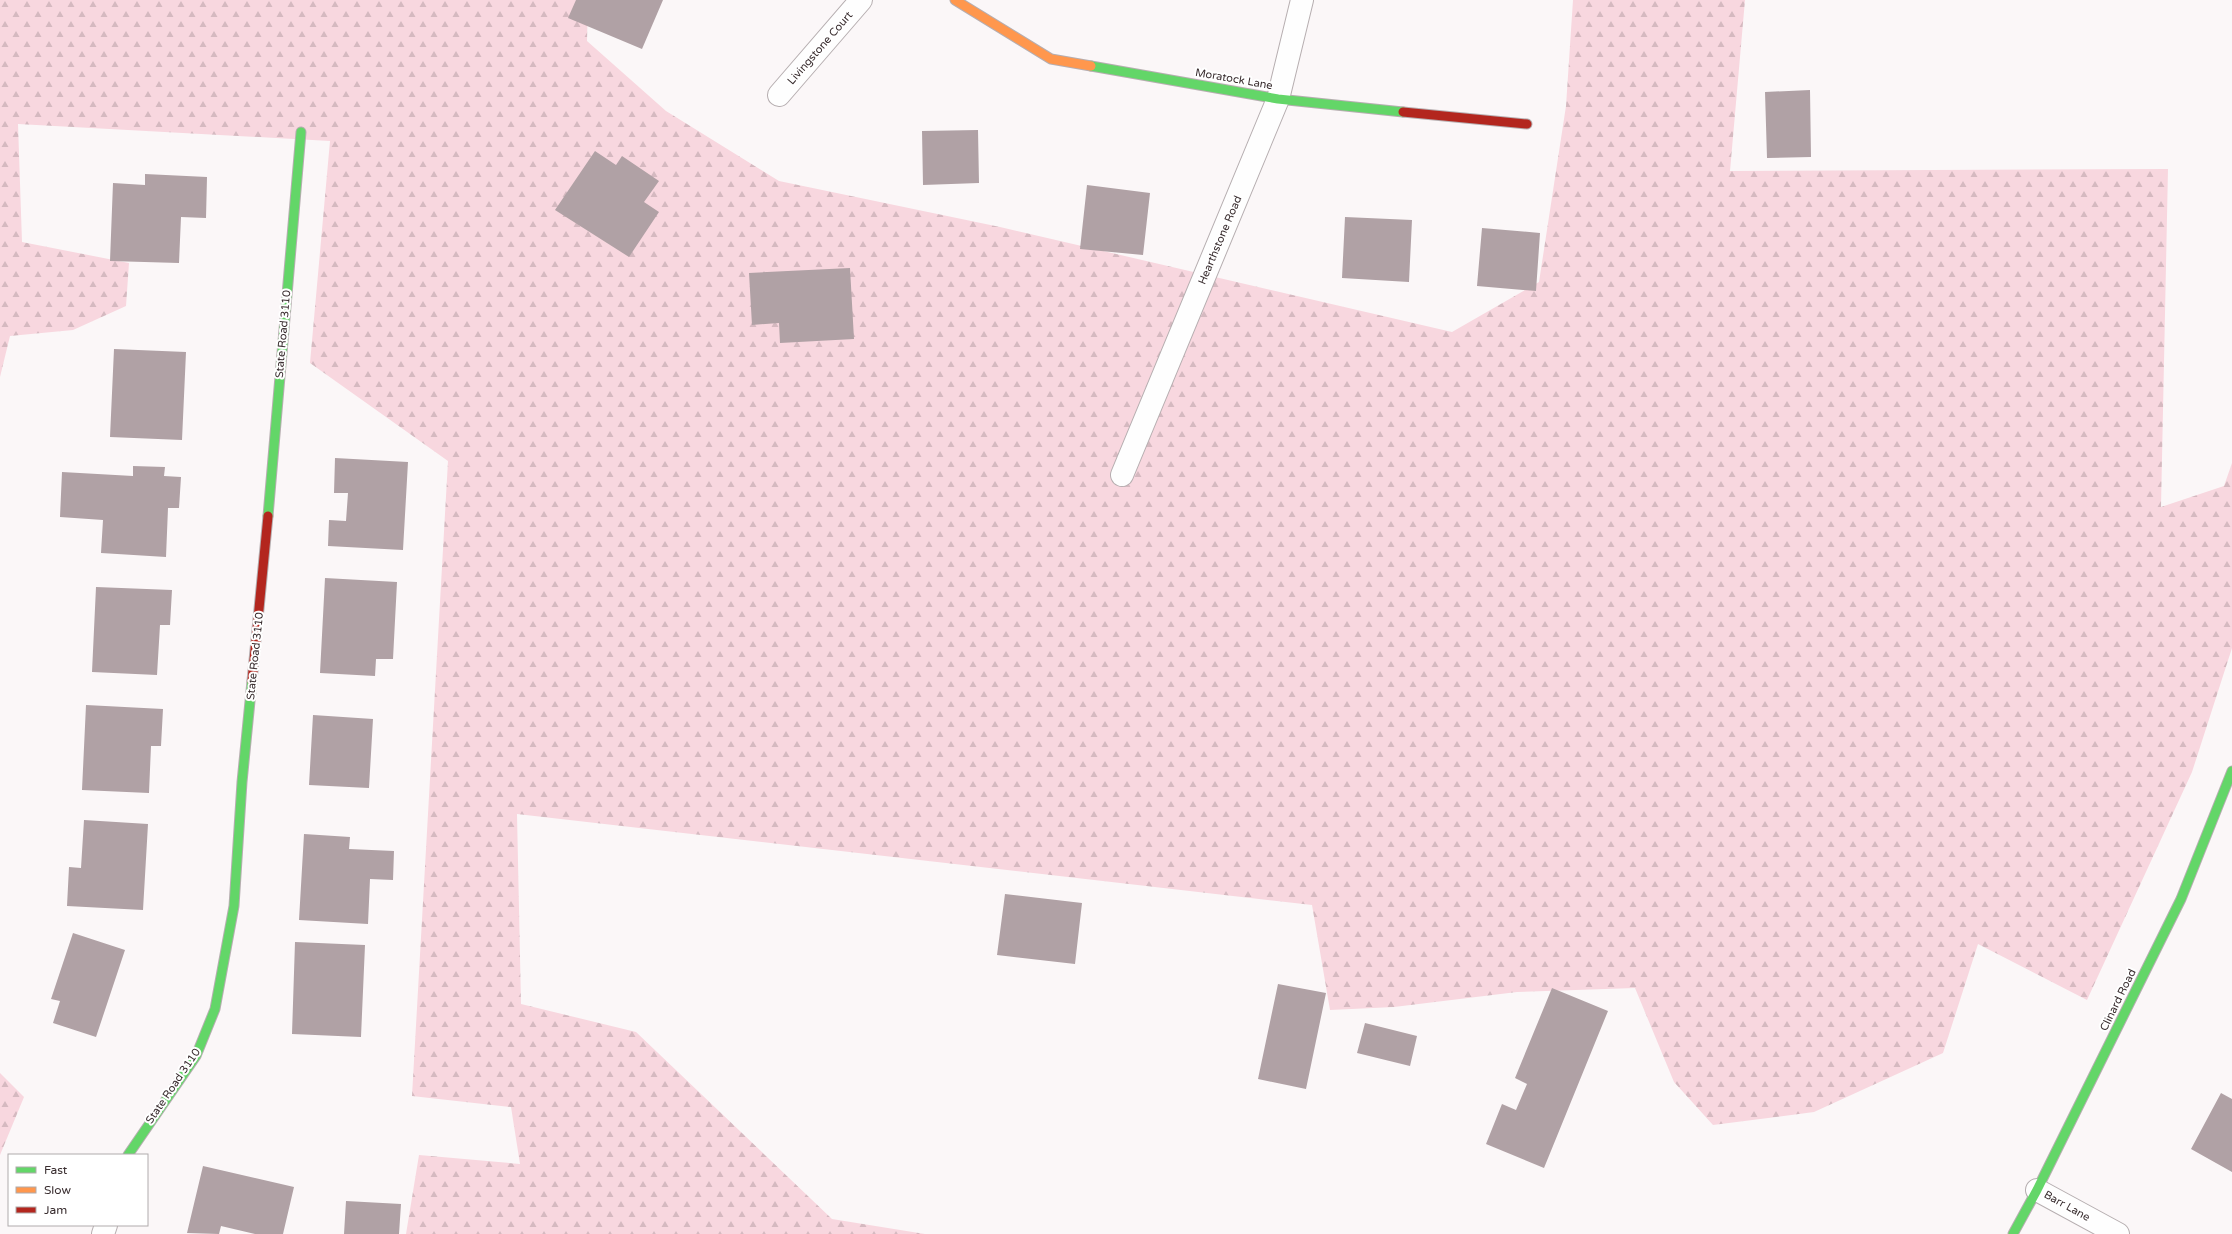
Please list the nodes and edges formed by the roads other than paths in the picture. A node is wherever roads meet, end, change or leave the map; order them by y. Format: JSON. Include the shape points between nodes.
{"nodes":[{"id":1,"x":861,"y":0,"type":"edge"},
{"id":2,"x":955,"y":0,"type":"edge"},
{"id":3,"x":1302,"y":0,"type":"edge"},
{"id":4,"x":779,"y":95,"type":"dead end"},
{"id":5,"x":1278,"y":99,"type":"junction"},
{"id":6,"x":1527,"y":124,"type":"dead end"},
{"id":7,"x":301,"y":132,"type":"dead end"},
{"id":8,"x":1122,"y":475,"type":"dead end"},
{"id":9,"x":2232,"y":771,"type":"edge"},
{"id":10,"x":128,"y":1154,"type":"edge"},
{"id":11,"x":2037,"y":1190,"type":"junction"},
{"id":12,"x":2013,"y":1234,"type":"edge"},
{"id":13,"x":2118,"y":1234,"type":"edge"}],
"edges":[{"from":1,"to":4,"type":"street","name":"Livingstone Court"},
{"from":2,"to":5,"type":"street","name":"Moratock Lane","via":[[1051,59]]},
{"from":3,"to":5,"type":"street","name":"Hearthstone Road"},
{"from":5,"to":6,"type":"street","name":"Moratock Lane"},
{"from":5,"to":8,"type":"street","name":"Hearthstone Road"},
{"from":7,"to":10,"type":"street","name":"State Road 3110","via":[[242,782],[234,906],[216,1009],[196,1056]]},
{"from":9,"to":11,"type":"street","name":"Clinard Road","via":[[2181,898]]},
{"from":11,"to":12,"type":"street","name":"Clinard Road"},
{"from":11,"to":13,"type":"street","name":"Barr Lane"}]}
